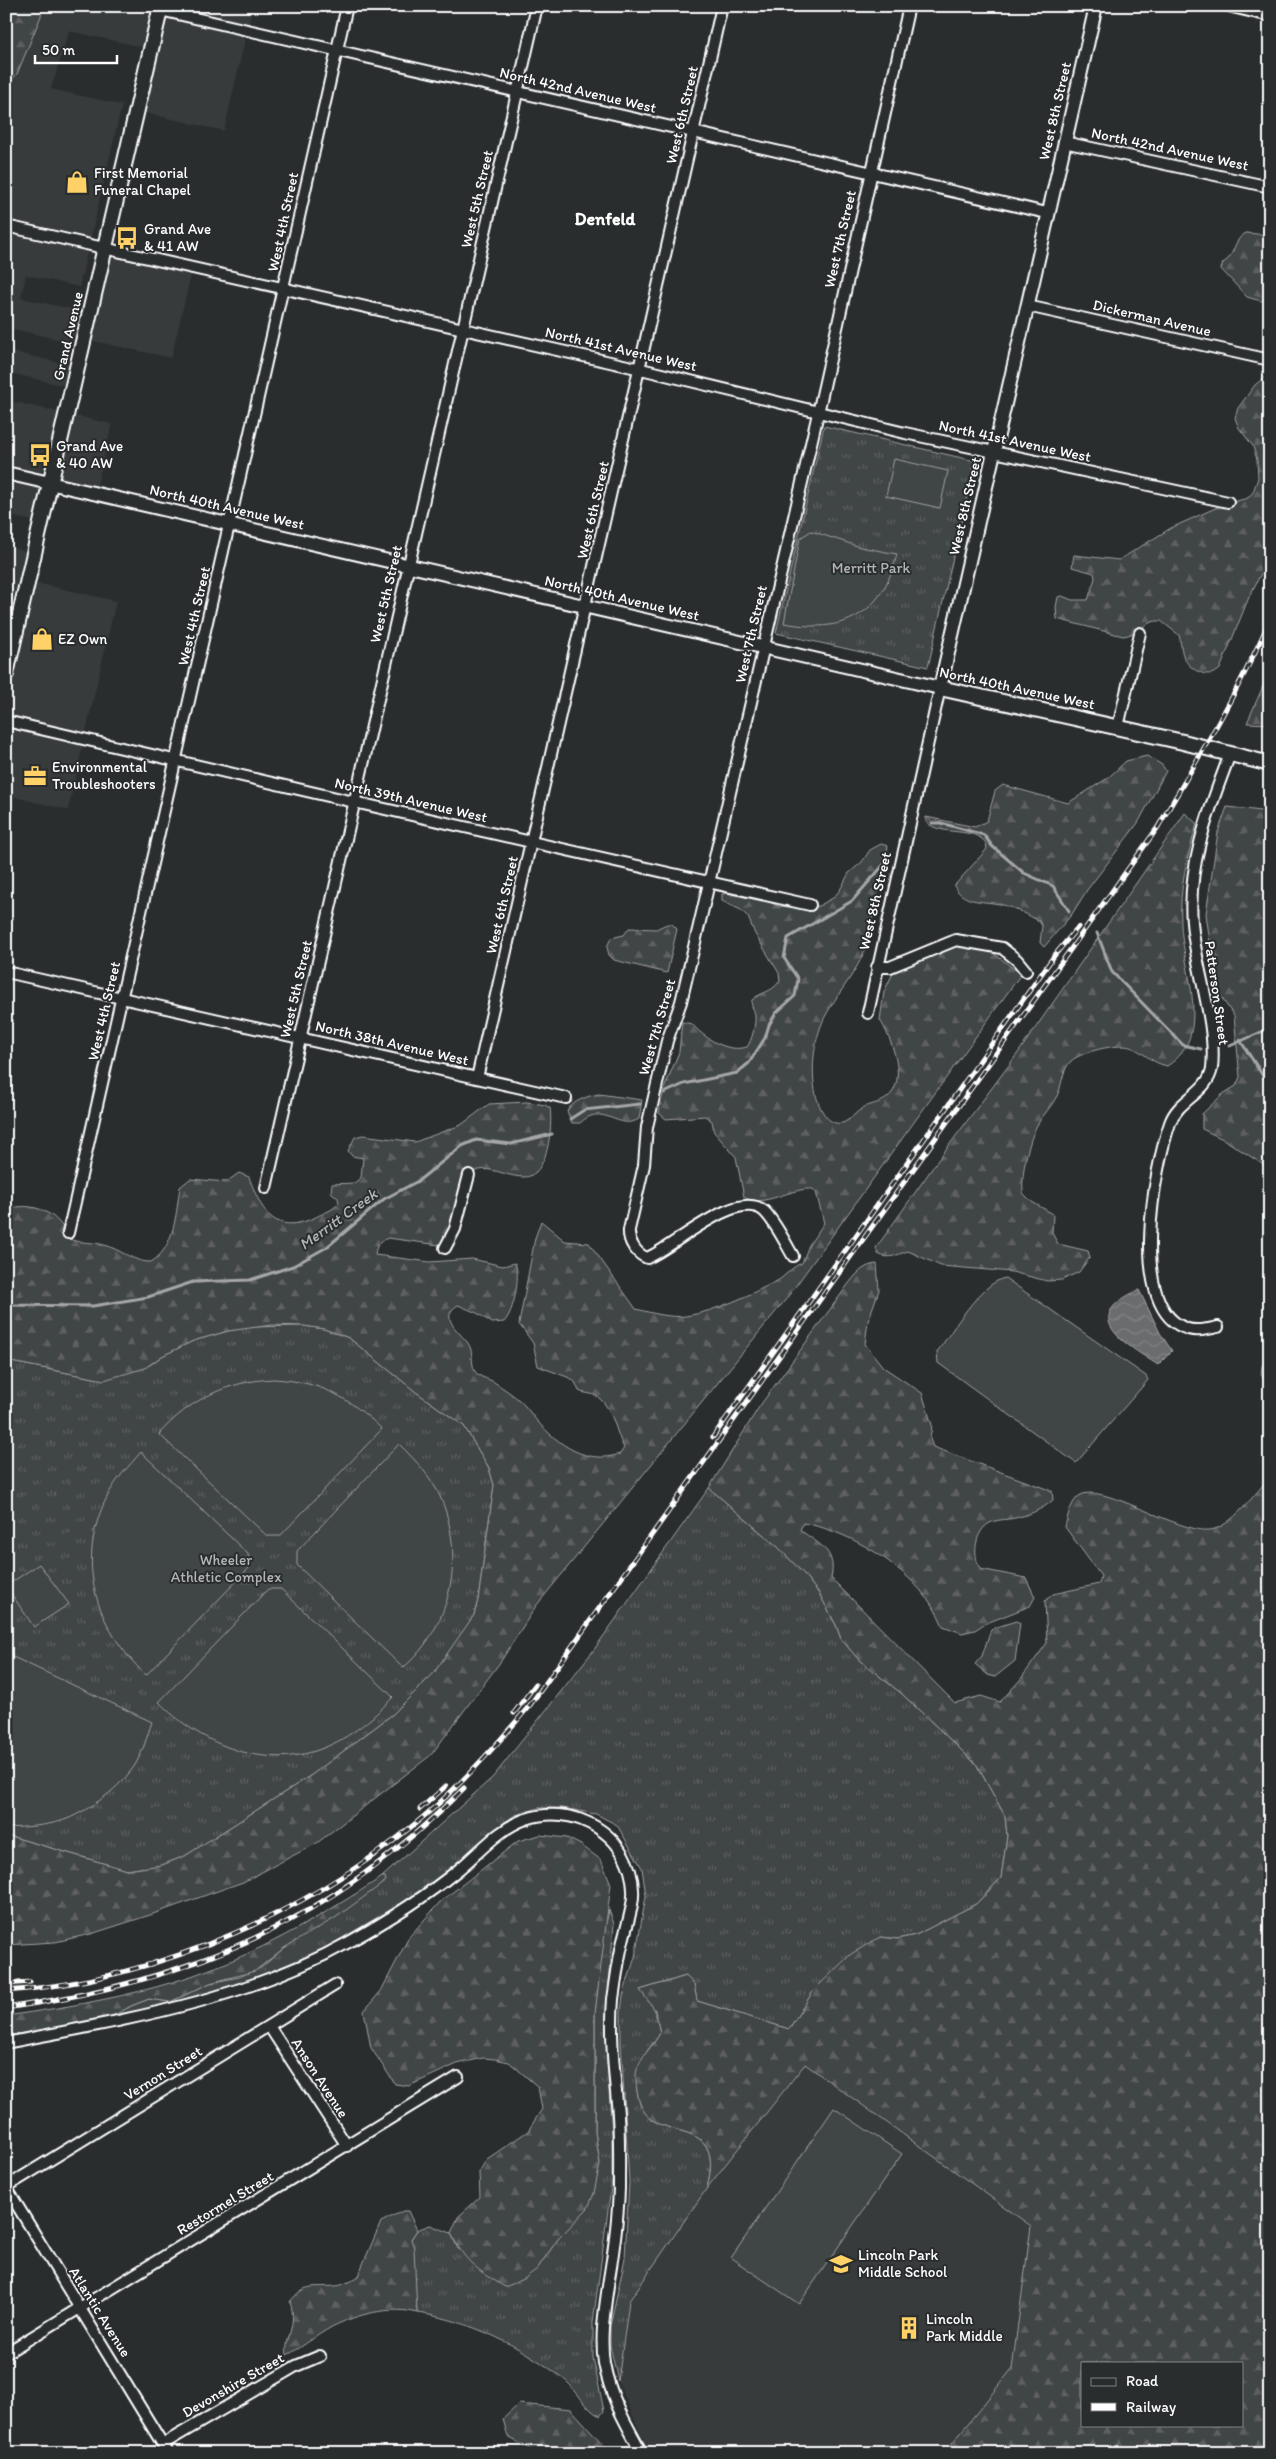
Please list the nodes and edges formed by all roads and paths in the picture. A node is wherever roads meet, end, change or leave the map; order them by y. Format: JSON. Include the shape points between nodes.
{"nodes":[{"id":1,"x":348,"y":6,"type":"edge"},
{"id":2,"x":536,"y":6,"type":"edge"},
{"id":3,"x":722,"y":6,"type":"edge"},
{"id":4,"x":909,"y":6,"type":"edge"},
{"id":5,"x":1096,"y":6,"type":"edge"},
{"id":6,"x":1228,"y":6,"type":"edge"},
{"id":7,"x":160,"y":8,"type":"edge"},
{"id":8,"x":1270,"y":16,"type":"edge"},
{"id":9,"x":337,"y":52,"type":"junction"},
{"id":10,"x":517,"y":92,"type":"junction"},
{"id":11,"x":693,"y":132,"type":"junction"},
{"id":12,"x":1064,"y":142,"type":"junction"},
{"id":13,"x":870,"y":173,"type":"junction"},
{"id":14,"x":1270,"y":187,"type":"edge"},
{"id":15,"x":1047,"y":213,"type":"junction"},
{"id":16,"x":6,"y":226,"type":"edge"},
{"id":17,"x":105,"y":248,"type":"junction"},
{"id":18,"x":284,"y":287,"type":"junction"},
{"id":19,"x":1027,"y":306,"type":"junction"},
{"id":20,"x":462,"y":328,"type":"junction"},
{"id":21,"x":1270,"y":360,"type":"edge"},
{"id":22,"x":641,"y":369,"type":"junction"},
{"id":23,"x":817,"y":410,"type":"junction"},
{"id":24,"x":994,"y":451,"type":"junction"},
{"id":25,"x":6,"y":473,"type":"edge"},
{"id":26,"x":51,"y":483,"type":"junction"},
{"id":27,"x":1228,"y":502,"type":"dead end"},
{"id":28,"x":231,"y":524,"type":"junction"},
{"id":29,"x":408,"y":564,"type":"junction"},
{"id":30,"x":586,"y":606,"type":"junction"},
{"id":31,"x":1140,"y":633,"type":"dead end"},
{"id":32,"x":763,"y":647,"type":"junction"},
{"id":33,"x":6,"y":674,"type":"edge"},
{"id":34,"x":940,"y":688,"type":"junction"},
{"id":35,"x":6,"y":721,"type":"edge"},
{"id":36,"x":1118,"y":727,"type":"junction"},
{"id":37,"x":1230,"y":754,"type":"junction"},
{"id":38,"x":176,"y":761,"type":"junction"},
{"id":39,"x":1270,"y":764,"type":"edge"},
{"id":40,"x":354,"y":802,"type":"junction"},
{"id":41,"x":532,"y":843,"type":"junction"},
{"id":42,"x":709,"y":883,"type":"junction"},
{"id":43,"x":810,"y":905,"type":"dead end"},
{"id":44,"x":877,"y":967,"type":"junction"},
{"id":45,"x":1026,"y":971,"type":"dead end"},
{"id":46,"x":6,"y":972,"type":"edge"},
{"id":47,"x":123,"y":998,"type":"junction"},
{"id":48,"x":868,"y":1013,"type":"dead end"},
{"id":49,"x":301,"y":1038,"type":"junction"},
{"id":50,"x":477,"y":1078,"type":"junction"},
{"id":51,"x":566,"y":1098,"type":"dead end"},
{"id":52,"x":469,"y":1175,"type":"dead end"},
{"id":53,"x":266,"y":1188,"type":"dead end"},
{"id":54,"x":68,"y":1233,"type":"dead end"},
{"id":55,"x":445,"y":1248,"type":"dead end"},
{"id":56,"x":793,"y":1256,"type":"dead end"},
{"id":57,"x":1218,"y":1326,"type":"dead end"},
{"id":58,"x":334,"y":1985,"type":"dead end"},
{"id":59,"x":269,"y":2026,"type":"junction"},
{"id":60,"x":6,"y":2043,"type":"edge"},
{"id":61,"x":458,"y":2077,"type":"dead end"},
{"id":62,"x":346,"y":2146,"type":"junction"},
{"id":63,"x":6,"y":2187,"type":"edge"},
{"id":64,"x":80,"y":2308,"type":"junction"},
{"id":65,"x":6,"y":2353,"type":"edge"},
{"id":66,"x":320,"y":2356,"type":"dead end"},
{"id":67,"x":166,"y":2448,"type":"edge"},
{"id":68,"x":642,"y":2453,"type":"edge"}],
"edges":[{"from":1,"to":9,"type":"street","name":"West 4th Street"},
{"from":2,"to":10,"type":"street","name":"West 5th Street"},
{"from":3,"to":11,"type":"street","name":"West 6th Street"},
{"from":4,"to":13,"type":"street","name":"West 7th Street"},
{"from":5,"to":12,"type":"street","name":"West 8th Street"},
{"from":6,"to":8,"type":"street"},
{"from":7,"to":9,"type":"street","name":"North 42nd Avenue West"},
{"from":7,"to":17,"type":"main road","name":"Grand Avenue"},
{"from":9,"to":10,"type":"street","name":"North 42nd Avenue West"},
{"from":9,"to":18,"type":"street","name":"West 4th Street"},
{"from":10,"to":11,"type":"street","name":"North 42nd Avenue West"},
{"from":10,"to":20,"type":"street","name":"West 5th Street"},
{"from":11,"to":13,"type":"street","name":"North 42nd Avenue West"},
{"from":11,"to":22,"type":"street","name":"West 6th Street"},
{"from":12,"to":14,"type":"street","name":"North 42nd Avenue West"},
{"from":12,"to":15,"type":"street","name":"West 8th Street"},
{"from":13,"to":15,"type":"street","name":"North 42nd Avenue West"},
{"from":13,"to":23,"type":"street","name":"West 7th Street"},
{"from":15,"to":19,"type":"street","name":"West 8th Street"},
{"from":16,"to":17,"type":"street","name":"North 41st Avenue West"},
{"from":17,"to":18,"type":"street","name":"North 41st Avenue West"},
{"from":17,"to":26,"type":"main road","name":"Grand Avenue"},
{"from":18,"to":20,"type":"street","name":"North 41st Avenue West"},
{"from":18,"to":28,"type":"street","name":"West 4th Street"},
{"from":19,"to":21,"type":"street","name":"Dickerman Avenue"},
{"from":19,"to":24,"type":"street","name":"West 8th Street"},
{"from":20,"to":22,"type":"street","name":"North 41st Avenue West"},
{"from":20,"to":29,"type":"street","name":"West 5th Street"},
{"from":22,"to":23,"type":"street","name":"North 41st Avenue West"},
{"from":22,"to":30,"type":"street","name":"West 6th Street"},
{"from":23,"to":24,"type":"street","name":"North 41st Avenue West","via":[[905,433]]},
{"from":23,"to":32,"type":"street","name":"West 7th Street"},
{"from":24,"to":27,"type":"street","name":"North 41st Avenue West"},
{"from":24,"to":34,"type":"street","name":"West 8th Street"},
{"from":25,"to":26,"type":"street","name":"North 40th Avenue West"},
{"from":26,"to":28,"type":"street","name":"North 40th Avenue West"},
{"from":26,"to":33,"type":"main road","name":"Grand Avenue"},
{"from":28,"to":29,"type":"street","name":"North 40th Avenue West"},
{"from":28,"to":38,"type":"street","name":"West 4th Street"},
{"from":29,"to":30,"type":"street","name":"North 40th Avenue West"},
{"from":29,"to":40,"type":"street","name":"West 5th Street"},
{"from":30,"to":32,"type":"street","name":"North 40th Avenue West"},
{"from":30,"to":41,"type":"street","name":"West 6th Street"},
{"from":31,"to":36,"type":"street"},
{"from":32,"to":34,"type":"street","name":"North 40th Avenue West"},
{"from":32,"to":42,"type":"street","name":"West 7th Street"},
{"from":34,"to":36,"type":"main road","name":"North 40th Avenue West"},
{"from":34,"to":44,"type":"street","name":"West 8th Street"},
{"from":35,"to":38,"type":"street","name":"North 39th Avenue West"},
{"from":36,"to":37,"type":"main road","name":"North 40th Avenue West"},
{"from":37,"to":39,"type":"main road","name":"North 40th Avenue West"},
{"from":37,"to":57,"type":"street","name":"Patterson Street","via":[[1198,846],[1192,878],[1192,922],[1210,1032],[1212,1066],[1204,1086],[1176,1110],[1159,1157],[1152,1202],[1150,1272],[1159,1303],[1173,1320],[1187,1329]]},
{"from":38,"to":40,"type":"street","name":"North 39th Avenue West"},
{"from":38,"to":47,"type":"street","name":"West 4th Street"},
{"from":40,"to":41,"type":"street","name":"North 39th Avenue West"},
{"from":40,"to":49,"type":"street","name":"West 5th Street"},
{"from":41,"to":42,"type":"street","name":"North 39th Avenue West"},
{"from":41,"to":50,"type":"street","name":"West 6th Street"},
{"from":42,"to":43,"type":"street","name":"North 39th Avenue West"},
{"from":42,"to":56,"type":"street","name":"West 7th Street","via":[[647,1127],[644,1165],[629,1237],[644,1257],[650,1257],[705,1221],[744,1207],[759,1208],[766,1212]]},
{"from":44,"to":45,"type":"street","via":[[890,967],[956,940],[1002,948]]},
{"from":44,"to":48,"type":"street","name":"West 8th Street"},
{"from":46,"to":47,"type":"street","name":"North 38th Avenue West"},
{"from":47,"to":49,"type":"street","name":"North 38th Avenue West"},
{"from":47,"to":54,"type":"street","name":"West 4th Street"},
{"from":49,"to":50,"type":"street","name":"North 38th Avenue West"},
{"from":49,"to":53,"type":"street","name":"West 5th Street"},
{"from":50,"to":51,"type":"street","name":"North 38th Avenue West"},
{"from":52,"to":55,"type":"street","via":[[455,1229]]},
{"from":58,"to":59,"type":"street","name":"Vernon Street"},
{"from":59,"to":62,"type":"street","name":"Anson Avenue"},
{"from":59,"to":63,"type":"street","name":"Vernon Street"},
{"from":60,"to":68,"type":"street","via":[[147,2016],[268,1978],[346,1944],[390,1918],[457,1871],[505,1830],[526,1819],[564,1816],[588,1822],[620,1847],[631,1873],[634,1902],[612,2011],[619,2184],[602,2345],[615,2404]]},
{"from":61,"to":62,"type":"street","name":"Restormel Street"},
{"from":62,"to":64,"type":"street","name":"Restormel Street"},
{"from":63,"to":64,"type":"street","name":"Atlantic Avenue"},
{"from":64,"to":65,"type":"street","name":"Restormel Street"},
{"from":64,"to":67,"type":"street","name":"Atlantic Avenue"},
{"from":66,"to":67,"type":"street","name":"Devonshire Street","via":[[296,2366]]}]}
